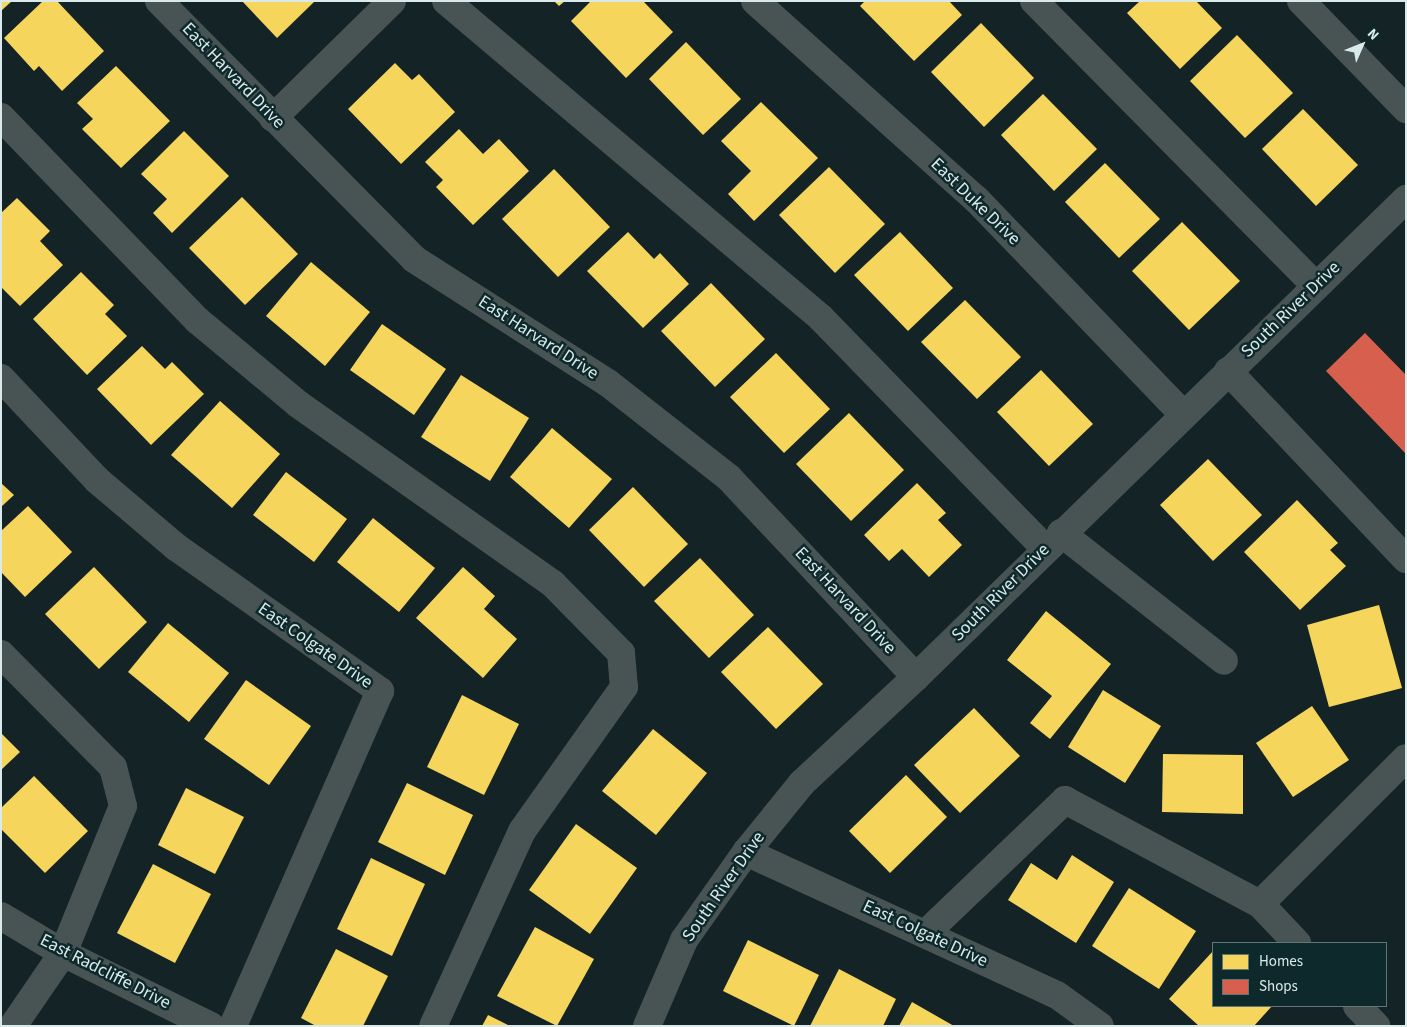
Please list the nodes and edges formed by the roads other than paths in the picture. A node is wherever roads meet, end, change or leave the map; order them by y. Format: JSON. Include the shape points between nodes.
{"nodes":[{"id":1,"x":159,"y":1,"type":"edge"},
{"id":2,"x":392,"y":1,"type":"edge"},
{"id":3,"x":446,"y":1,"type":"edge"},
{"id":4,"x":756,"y":1,"type":"edge"},
{"id":5,"x":1034,"y":1,"type":"edge"},
{"id":6,"x":1302,"y":1,"type":"edge"},
{"id":7,"x":1406,"y":109,"type":"edge"},
{"id":8,"x":1,"y":117,"type":"edge"},
{"id":9,"x":273,"y":118,"type":"junction"},
{"id":10,"x":1406,"y":199,"type":"edge"},
{"id":11,"x":1316,"y":286,"type":"junction"},
{"id":12,"x":1228,"y":371,"type":"junction"},
{"id":13,"x":1,"y":378,"type":"edge"},
{"id":14,"x":1183,"y":414,"type":"junction"},
{"id":15,"x":1053,"y":540,"type":"junction"},
{"id":16,"x":1406,"y":559,"type":"edge"},
{"id":17,"x":1,"y":654,"type":"edge"},
{"id":18,"x":1224,"y":661,"type":"dead end"},
{"id":19,"x":916,"y":677,"type":"junction"},
{"id":20,"x":1406,"y":758,"type":"edge"},
{"id":21,"x":746,"y":852,"type":"junction"},
{"id":22,"x":1260,"y":904,"type":"junction"},
{"id":23,"x":1,"y":916,"type":"edge"},
{"id":24,"x":925,"y":934,"type":"junction"},
{"id":25,"x":1296,"y":942,"type":"edge"},
{"id":26,"x":63,"y":953,"type":"junction"},
{"id":27,"x":1358,"y":1007,"type":"edge"},
{"id":28,"x":653,"y":1024,"type":"edge"},
{"id":29,"x":13,"y":1026,"type":"edge"},
{"id":30,"x":212,"y":1026,"type":"edge"},
{"id":31,"x":233,"y":1026,"type":"edge"},
{"id":32,"x":433,"y":1026,"type":"edge"},
{"id":33,"x":1100,"y":1026,"type":"edge"},
{"id":34,"x":1376,"y":1026,"type":"edge"}],
"edges":[{"from":1,"to":9,"type":"street","name":"East Harvard Drive"},
{"from":2,"to":9,"type":"street"},
{"from":3,"to":15,"type":"street","via":[[821,318]]},
{"from":4,"to":14,"type":"street","name":"East Duke Drive","via":[[976,200]]},
{"from":5,"to":11,"type":"street"},
{"from":6,"to":7,"type":"street"},
{"from":8,"to":32,"type":"street","via":[[197,320],[298,404],[553,584],[621,653],[624,687],[522,831]]},
{"from":9,"to":19,"type":"street","name":"East Harvard Drive","via":[[414,258],[608,383],[729,478]]},
{"from":10,"to":11,"type":"street","name":"South River Drive"},
{"from":11,"to":12,"type":"street","name":"South River Drive"},
{"from":12,"to":14,"type":"street","name":"South River Drive"},
{"from":12,"to":16,"type":"street"},
{"from":13,"to":31,"type":"street","name":"East Colgate Drive","via":[[97,480],[162,535],[380,691]]},
{"from":14,"to":15,"type":"street","name":"South River Drive"},
{"from":15,"to":18,"type":"street"},
{"from":15,"to":19,"type":"street","name":"South River Drive"},
{"from":17,"to":26,"type":"street","via":[[114,767],[123,806]]},
{"from":19,"to":21,"type":"street","name":"South River Drive","via":[[802,782]]},
{"from":20,"to":22,"type":"street"},
{"from":21,"to":24,"type":"street","name":"East Colgate Drive"},
{"from":21,"to":28,"type":"street","name":"South River Drive","via":[[684,940]]},
{"from":22,"to":24,"type":"street","via":[[1065,800]]},
{"from":22,"to":25,"type":"street"},
{"from":23,"to":26,"type":"street","name":"East Radcliffe Drive"},
{"from":24,"to":33,"type":"street","name":"East Colgate Drive","via":[[1057,996]]},
{"from":26,"to":29,"type":"street"},
{"from":26,"to":30,"type":"street","name":"East Radcliffe Drive"},
{"from":27,"to":34,"type":"street"}]}
